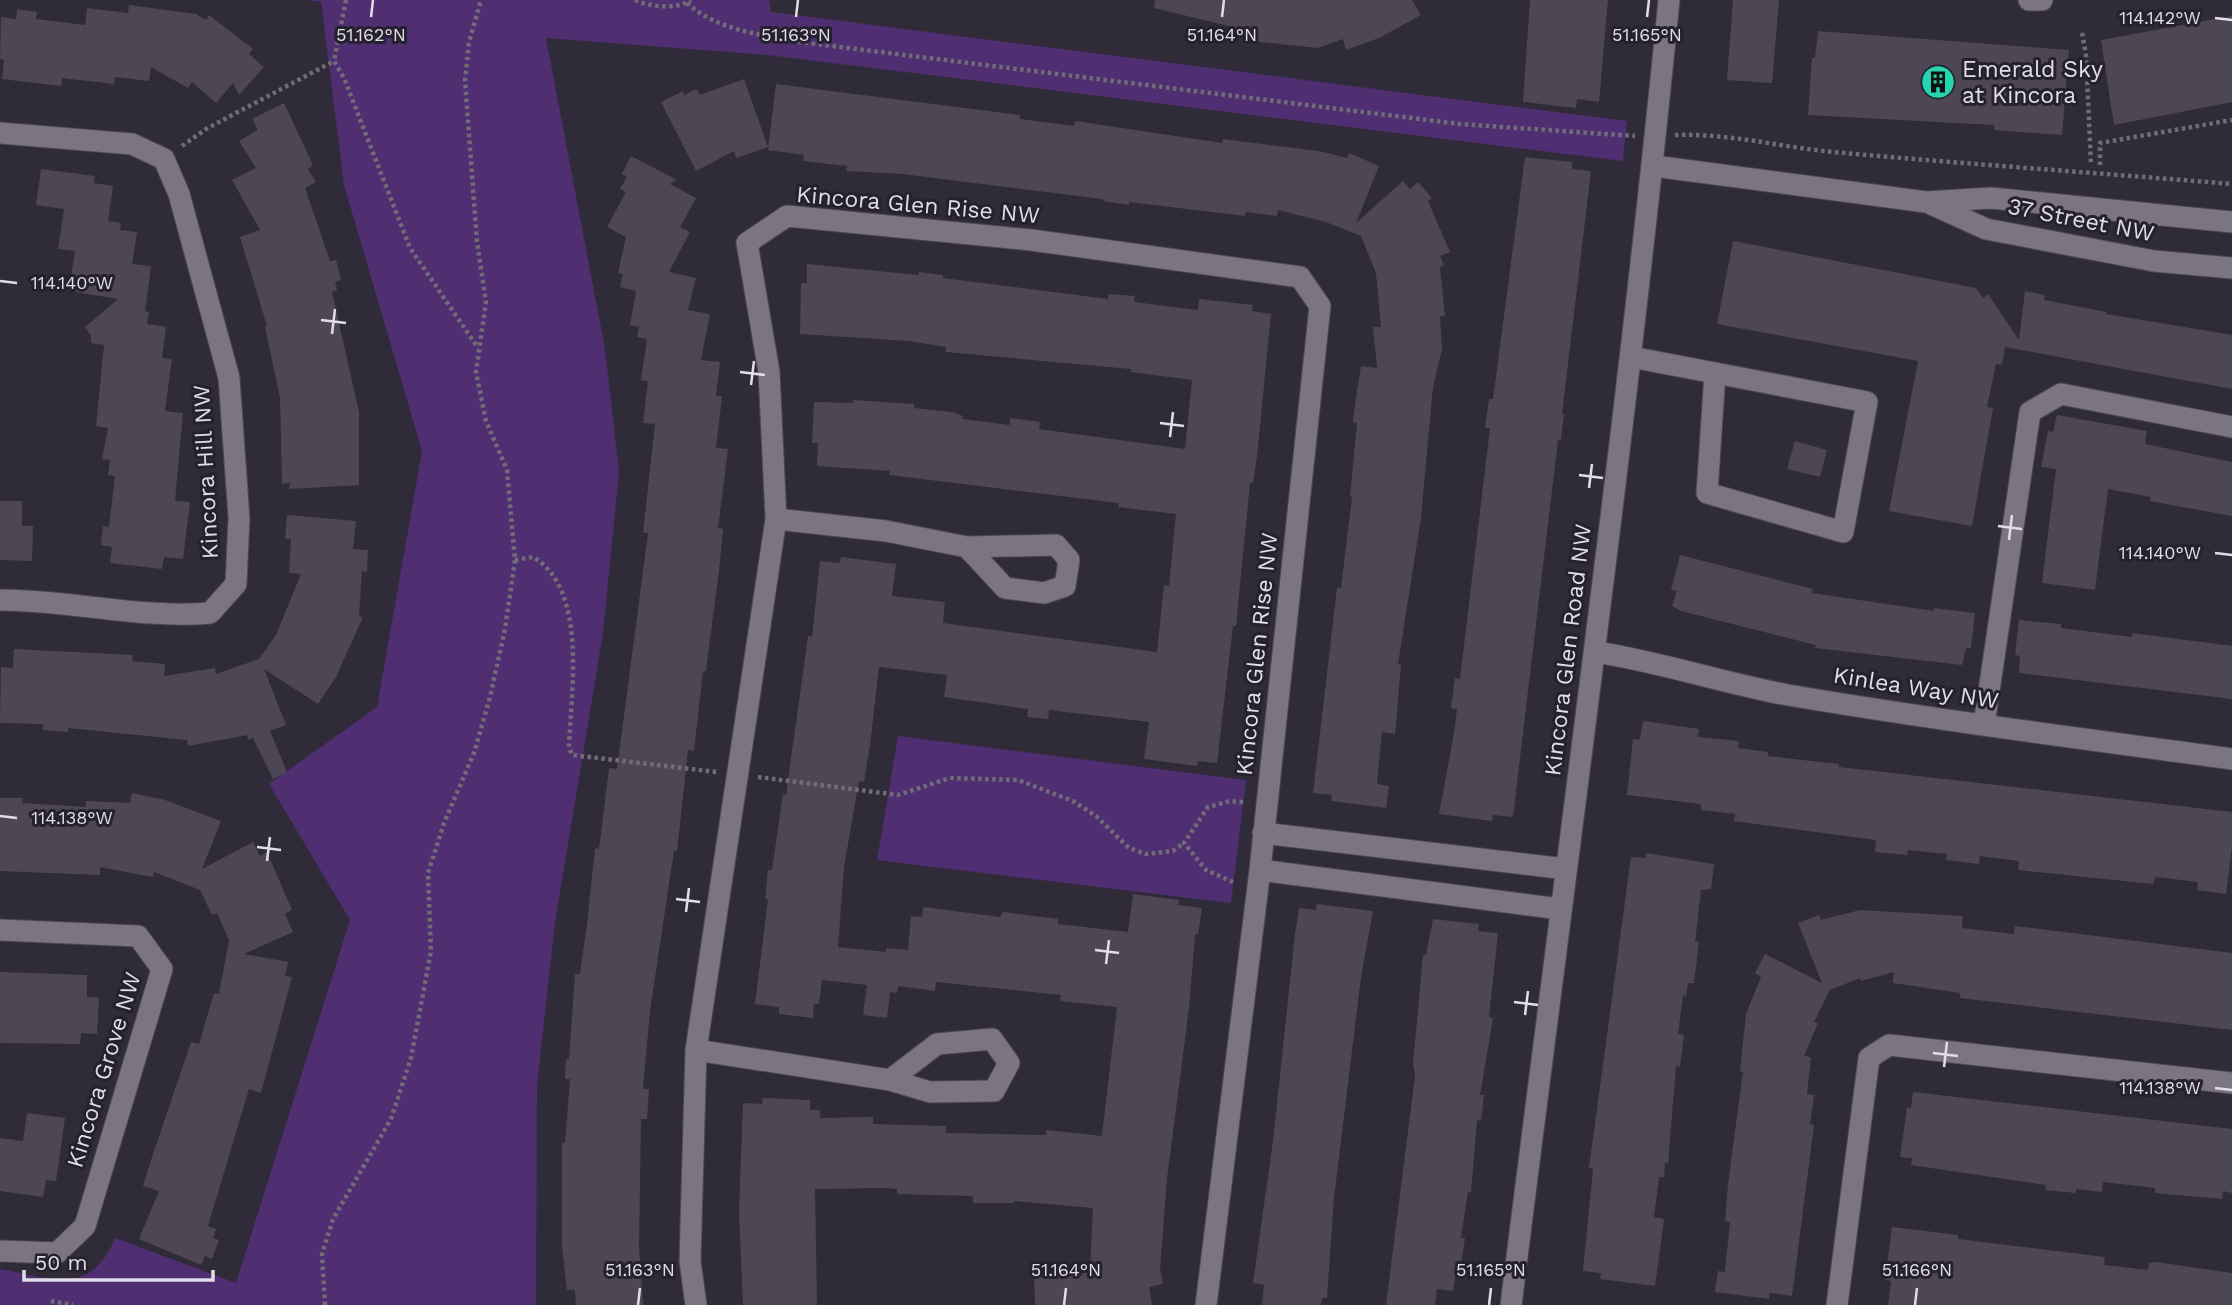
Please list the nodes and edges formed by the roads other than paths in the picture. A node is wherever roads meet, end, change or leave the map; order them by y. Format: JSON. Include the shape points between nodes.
{"nodes":[{"id":1,"x":1669,"y":0,"type":"edge"},
{"id":2,"x":2029,"y":0,"type":"edge"},
{"id":3,"x":2042,"y":0,"type":"edge"},
{"id":4,"x":0,"y":133,"type":"edge"},
{"id":5,"x":1654,"y":166,"type":"junction"},
{"id":6,"x":1926,"y":202,"type":"junction"},
{"id":7,"x":2232,"y":222,"type":"edge"},
{"id":8,"x":2232,"y":268,"type":"edge"},
{"id":9,"x":1631,"y":357,"type":"junction"},
{"id":10,"x":1715,"y":373,"type":"junction"},
{"id":11,"x":2232,"y":427,"type":"edge"},
{"id":12,"x":776,"y":519,"type":"junction"},
{"id":13,"x":967,"y":547,"type":"dead end"},
{"id":14,"x":0,"y":600,"type":"edge"},
{"id":15,"x":1596,"y":652,"type":"junction"},
{"id":16,"x":1984,"y":725,"type":"junction"},
{"id":17,"x":2232,"y":759,"type":"edge"},
{"id":18,"x":1263,"y":832,"type":"junction"},
{"id":19,"x":1566,"y":869,"type":"junction"},
{"id":20,"x":1259,"y":870,"type":"junction"},
{"id":21,"x":1560,"y":909,"type":"junction"},
{"id":22,"x":0,"y":930,"type":"edge"},
{"id":23,"x":696,"y":1051,"type":"junction"},
{"id":24,"x":890,"y":1080,"type":"junction"},
{"id":25,"x":2232,"y":1083,"type":"edge"},
{"id":26,"x":0,"y":1251,"type":"edge"},
{"id":27,"x":696,"y":1305,"type":"edge"},
{"id":28,"x":1206,"y":1305,"type":"edge"},
{"id":29,"x":1511,"y":1305,"type":"edge"},
{"id":30,"x":1837,"y":1305,"type":"edge"}],
"edges":[{"from":1,"to":5,"type":"street","name":"Kincora Glen Road NW"},
{"from":2,"to":3,"type":"street"},
{"from":4,"to":14,"type":"street","name":"Kincora Hill NW","via":[[132,144],[164,159],[229,378],[239,518],[236,584],[211,613],[176,616]]},
{"from":5,"to":6,"type":"street","name":"37 Street NW"},
{"from":5,"to":9,"type":"street","name":"Kincora Glen Road NW"},
{"from":6,"to":7,"type":"street","name":"37 Street NW","via":[[1991,198]]},
{"from":6,"to":8,"type":"street","name":"37 Street NW","via":[[1986,229],[2154,261]]},
{"from":9,"to":10,"type":"street"},
{"from":9,"to":15,"type":"street","name":"Kincora Glen Road NW"},
{"from":10,"to":10,"type":"street","via":[[1867,402],[1843,532],[1707,493]]},
{"from":11,"to":16,"type":"street","via":[[2061,394],[2030,412]]},
{"from":12,"to":13,"type":"street","via":[[886,531]]},
{"from":12,"to":18,"type":"street","name":"Kincora Glen Rise NW","via":[[769,372],[747,243],[787,216],[1031,240],[1300,277],[1320,306]]},
{"from":12,"to":23,"type":"street","name":"Kincora Glen Rise NW"},
{"from":15,"to":16,"type":"street","name":"Kinlea Way NW","via":[[1785,694]]},
{"from":15,"to":19,"type":"street","name":"Kincora Glen Road NW"},
{"from":16,"to":17,"type":"street","name":"Kinlea Way NW"},
{"from":18,"to":19,"type":"street"},
{"from":18,"to":20,"type":"street","name":"Kincora Glen Rise NW"},
{"from":19,"to":21,"type":"street","name":"Kincora Glen Road NW"},
{"from":20,"to":21,"type":"street"},
{"from":20,"to":28,"type":"street","name":"Kincora Glen Rise NW"},
{"from":21,"to":29,"type":"street","name":"Kincora Glen Road NW"},
{"from":22,"to":26,"type":"street","name":"Kincora Grove NW","via":[[138,936],[162,969],[85,1226],[57,1253]]},
{"from":23,"to":24,"type":"street"},
{"from":23,"to":27,"type":"street","name":"Kincora Glen Rise NW","via":[[690,1261]]},
{"from":24,"to":24,"type":"street","via":[[930,1092],[994,1091],[1009,1063],[992,1039],[937,1045]]},
{"from":25,"to":30,"type":"street","via":[[1889,1045],[1869,1058]]}]}
